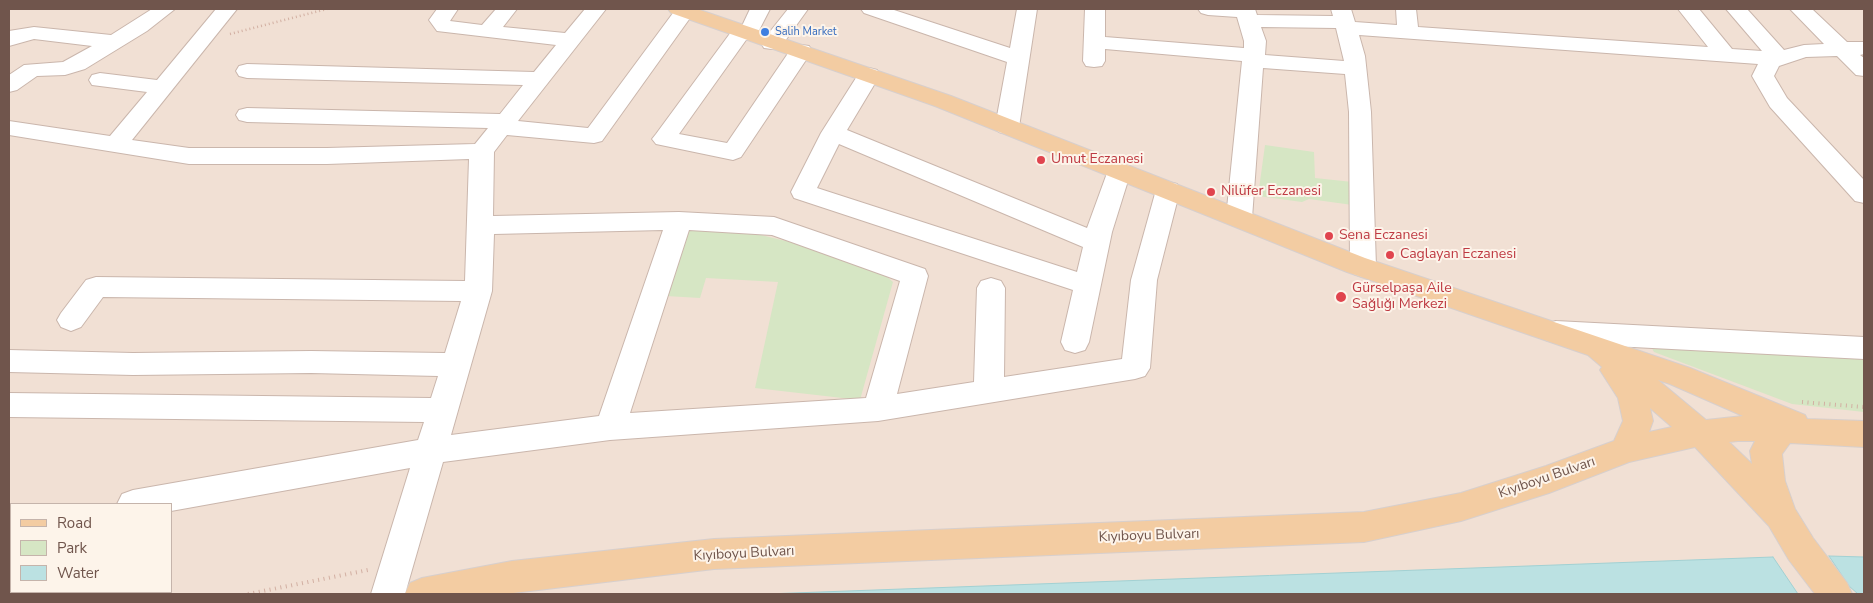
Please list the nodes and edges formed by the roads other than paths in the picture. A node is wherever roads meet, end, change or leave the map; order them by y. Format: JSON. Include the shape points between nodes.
{"nodes":[{"id":1,"x":165,"y":9,"type":"edge"},
{"id":2,"x":227,"y":9,"type":"edge"},
{"id":3,"x":443,"y":9,"type":"edge"},
{"id":4,"x":507,"y":9,"type":"edge"},
{"id":5,"x":596,"y":9,"type":"edge"},
{"id":6,"x":760,"y":9,"type":"edge"},
{"id":7,"x":798,"y":9,"type":"edge"},
{"id":8,"x":871,"y":9,"type":"edge"},
{"id":9,"x":1026,"y":9,"type":"edge"},
{"id":10,"x":1096,"y":9,"type":"edge"},
{"id":11,"x":1208,"y":9,"type":"edge"},
{"id":12,"x":1406,"y":9,"type":"edge"},
{"id":13,"x":1688,"y":9,"type":"edge"},
{"id":14,"x":1736,"y":9,"type":"edge"},
{"id":15,"x":1800,"y":9,"type":"edge"},
{"id":16,"x":691,"y":12,"type":"edge"},
{"id":17,"x":1246,"y":14,"type":"edge"},
{"id":18,"x":921,"y":17,"type":"edge"},
{"id":19,"x":1344,"y":20,"type":"edge"},
{"id":20,"x":488,"y":32,"type":"junction"},
{"id":21,"x":1408,"y":33,"type":"junction"},
{"id":22,"x":754,"y":36,"type":"junction"},
{"id":23,"x":9,"y":40,"type":"edge"},
{"id":24,"x":569,"y":40,"type":"junction"},
{"id":25,"x":114,"y":42,"type":"junction"},
{"id":26,"x":1864,"y":48,"type":"edge"},
{"id":27,"x":1840,"y":49,"type":"junction"},
{"id":28,"x":801,"y":51,"type":"junction"},
{"id":29,"x":1726,"y":56,"type":"junction"},
{"id":30,"x":1018,"y":58,"type":"junction"},
{"id":31,"x":1254,"y":58,"type":"junction"},
{"id":32,"x":1780,"y":59,"type":"junction"},
{"id":33,"x":1355,"y":68,"type":"junction"},
{"id":34,"x":1864,"y":70,"type":"edge"},
{"id":35,"x":247,"y":71,"type":"dead end"},
{"id":36,"x":869,"y":75,"type":"junction"},
{"id":37,"x":538,"y":79,"type":"junction"},
{"id":38,"x":100,"y":80,"type":"dead end"},
{"id":39,"x":9,"y":85,"type":"edge"},
{"id":40,"x":163,"y":88,"type":"junction"},
{"id":41,"x":246,"y":115,"type":"dead end"},
{"id":42,"x":502,"y":124,"type":"junction"},
{"id":43,"x":1007,"y":127,"type":"junction"},
{"id":44,"x":9,"y":128,"type":"edge"},
{"id":45,"x":833,"y":133,"type":"junction"},
{"id":46,"x":116,"y":144,"type":"junction"},
{"id":47,"x":482,"y":151,"type":"junction"},
{"id":48,"x":1119,"y":171,"type":"junction"},
{"id":49,"x":1168,"y":190,"type":"junction"},
{"id":50,"x":803,"y":192,"type":"junction"},
{"id":51,"x":1864,"y":195,"type":"edge"},
{"id":52,"x":1239,"y":218,"type":"junction"},
{"id":53,"x":678,"y":222,"type":"junction"},
{"id":54,"x":480,"y":225,"type":"junction"},
{"id":55,"x":774,"y":226,"type":"junction"},
{"id":56,"x":1096,"y":242,"type":"junction"},
{"id":57,"x":1363,"y":267,"type":"junction"},
{"id":58,"x":1087,"y":285,"type":"junction"},
{"id":59,"x":991,"y":288,"type":"dead end"},
{"id":60,"x":478,"y":291,"type":"junction"},
{"id":61,"x":71,"y":320,"type":"dead end"},
{"id":62,"x":1556,"y":332,"type":"junction"},
{"id":63,"x":1075,"y":342,"type":"dead end"},
{"id":64,"x":1598,"y":347,"type":"junction"},
{"id":65,"x":1864,"y":348,"type":"edge"},
{"id":66,"x":9,"y":361,"type":"edge"},
{"id":67,"x":455,"y":365,"type":"junction"},
{"id":68,"x":989,"y":391,"type":"junction"},
{"id":69,"x":9,"y":405,"type":"edge"},
{"id":70,"x":878,"y":409,"type":"junction"},
{"id":71,"x":442,"y":410,"type":"junction"},
{"id":72,"x":610,"y":427,"type":"junction"},
{"id":73,"x":1796,"y":430,"type":"junction"},
{"id":74,"x":1702,"y":433,"type":"junction"},
{"id":75,"x":1864,"y":434,"type":"edge"},
{"id":76,"x":1626,"y":450,"type":"junction"},
{"id":77,"x":431,"y":451,"type":"junction"},
{"id":78,"x":139,"y":503,"type":"edge"},
{"id":79,"x":1780,"y":516,"type":"junction"},
{"id":80,"x":388,"y":594,"type":"edge"},
{"id":81,"x":422,"y":594,"type":"edge"},
{"id":82,"x":1835,"y":594,"type":"edge"}],
"edges":[{"from":1,"to":25,"type":"street"},
{"from":2,"to":40,"type":"street"},
{"from":3,"to":20,"type":"street","via":[[439,20],[444,27]]},
{"from":4,"to":20,"type":"street"},
{"from":5,"to":24,"type":"street"},
{"from":6,"to":22,"type":"street"},
{"from":7,"to":22,"type":"street"},
{"from":8,"to":18,"type":"street"},
{"from":9,"to":30,"type":"street"},
{"from":10,"to":31,"type":"street","via":[[1094,52]]},
{"from":11,"to":17,"type":"street"},
{"from":12,"to":21,"type":"street"},
{"from":13,"to":29,"type":"street"},
{"from":14,"to":32,"type":"street"},
{"from":15,"to":27,"type":"street"},
{"from":16,"to":22,"type":"main road"},
{"from":16,"to":42,"type":"street","via":[[594,136]]},
{"from":17,"to":19,"type":"street"},
{"from":17,"to":31,"type":"street","via":[[1255,41]]},
{"from":18,"to":30,"type":"street"},
{"from":19,"to":21,"type":"street"},
{"from":19,"to":33,"type":"street"},
{"from":20,"to":24,"type":"street"},
{"from":21,"to":29,"type":"street"},
{"from":22,"to":28,"type":"main road"},
{"from":22,"to":28,"type":"street","via":[[664,139],[734,152]]},
{"from":23,"to":25,"type":"street","via":[[34,33]]},
{"from":24,"to":37,"type":"street"},
{"from":25,"to":39,"type":"street","via":[[77,64],[32,70]]},
{"from":26,"to":27,"type":"street"},
{"from":27,"to":32,"type":"street","via":[[1804,51]]},
{"from":27,"to":34,"type":"street"},
{"from":28,"to":36,"type":"main road"},
{"from":29,"to":32,"type":"street"},
{"from":30,"to":43,"type":"street"},
{"from":31,"to":33,"type":"street"},
{"from":31,"to":52,"type":"street"},
{"from":32,"to":51,"type":"street","via":[[1770,62],[1763,76],[1773,93]]},
{"from":33,"to":57,"type":"street","via":[[1360,112]]},
{"from":35,"to":37,"type":"street"},
{"from":36,"to":43,"type":"main road"},
{"from":36,"to":45,"type":"street"},
{"from":37,"to":42,"type":"street"},
{"from":38,"to":40,"type":"street"},
{"from":40,"to":46,"type":"street"},
{"from":41,"to":42,"type":"street"},
{"from":42,"to":47,"type":"street"},
{"from":43,"to":48,"type":"main road"},
{"from":44,"to":46,"type":"street"},
{"from":45,"to":50,"type":"street"},
{"from":45,"to":56,"type":"street"},
{"from":46,"to":47,"type":"street","via":[[189,156]]},
{"from":47,"to":54,"type":"street"},
{"from":48,"to":49,"type":"main road"},
{"from":48,"to":56,"type":"street"},
{"from":49,"to":52,"type":"main road"},
{"from":49,"to":68,"type":"street","via":[[1144,280],[1135,368]]},
{"from":50,"to":55,"type":"street"},
{"from":50,"to":58,"type":"street"},
{"from":52,"to":57,"type":"main road"},
{"from":53,"to":54,"type":"street"},
{"from":53,"to":55,"type":"street"},
{"from":53,"to":72,"type":"street"},
{"from":54,"to":60,"type":"street"},
{"from":55,"to":70,"type":"street","via":[[915,276]]},
{"from":56,"to":58,"type":"street"},
{"from":57,"to":62,"type":"main road"},
{"from":58,"to":63,"type":"street"},
{"from":59,"to":68,"type":"street"},
{"from":60,"to":61,"type":"street","via":[[96,287]]},
{"from":60,"to":67,"type":"street"},
{"from":62,"to":64,"type":"main road"},
{"from":62,"to":65,"type":"street"},
{"from":64,"to":73,"type":"main road","via":[[1680,376]]},
{"from":64,"to":74,"type":"main road"},
{"from":64,"to":76,"type":"main road","via":[[1632,395],[1638,421]]},
{"from":66,"to":67,"type":"street"},
{"from":67,"to":71,"type":"street"},
{"from":68,"to":70,"type":"street"},
{"from":69,"to":71,"type":"street"},
{"from":70,"to":72,"type":"street"},
{"from":71,"to":77,"type":"street"},
{"from":72,"to":77,"type":"street"},
{"from":73,"to":74,"type":"main road","name":"Kıyıboyu Bulvarı","via":[[1738,428]]},
{"from":73,"to":75,"type":"main road","name":"Kıyıboyu Bulvarı"},
{"from":73,"to":79,"type":"main road","via":[[1766,451],[1769,481]]},
{"from":74,"to":76,"type":"main road","name":"Kıyıboyu Bulvarı"},
{"from":74,"to":79,"type":"main road"},
{"from":76,"to":81,"type":"main road","name":"Kıyıboyu Bulvarı","via":[[1461,507],[1364,526],[714,554],[512,577]]},
{"from":77,"to":78,"type":"street"},
{"from":77,"to":80,"type":"street"},
{"from":79,"to":82,"type":"main road"}]}
